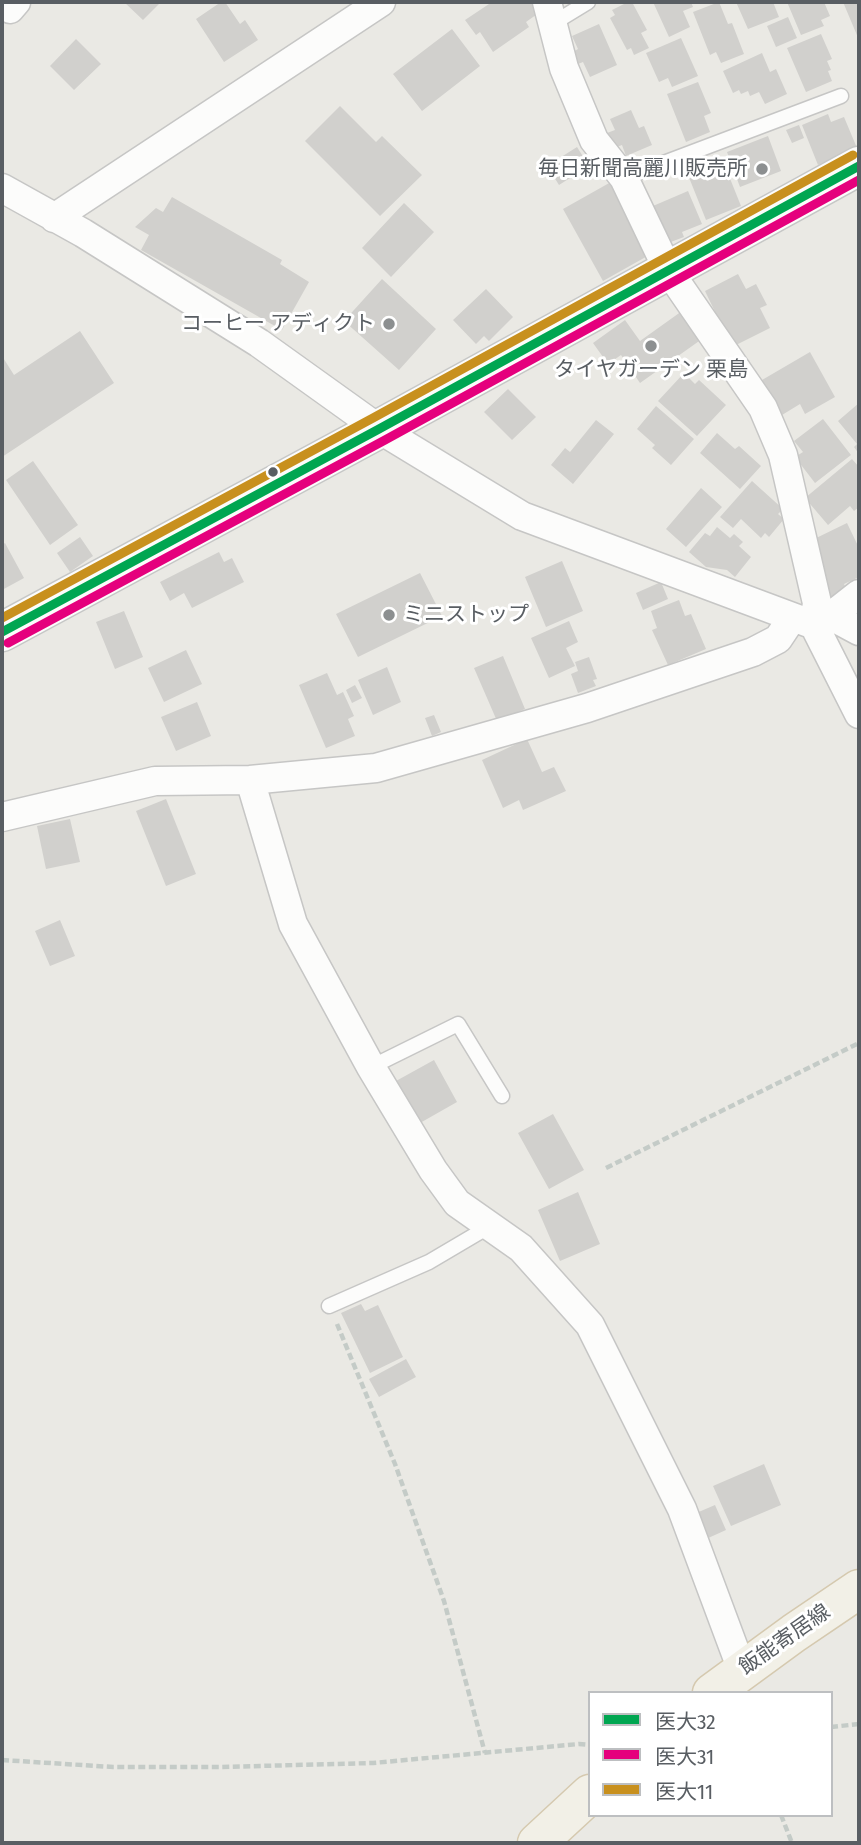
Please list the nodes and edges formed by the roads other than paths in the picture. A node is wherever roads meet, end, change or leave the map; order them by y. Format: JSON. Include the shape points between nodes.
{"nodes":[{"id":1,"x":16,"y":2,"type":"edge"},
{"id":2,"x":381,"y":2,"type":"edge"},
{"id":3,"x":588,"y":2,"type":"edge"},
{"id":4,"x":2,"y":4,"type":"edge"},
{"id":5,"x":550,"y":13,"type":"edge"},
{"id":6,"x":841,"y":96,"type":"dead end"},
{"id":7,"x":859,"y":166,"type":"edge"},
{"id":8,"x":624,"y":178,"type":"junction"},
{"id":9,"x":2,"y":188,"type":"edge"},
{"id":10,"x":54,"y":218,"type":"junction"},
{"id":11,"x":668,"y":270,"type":"junction"},
{"id":12,"x":379,"y":429,"type":"junction"},
{"id":13,"x":859,"y":594,"type":"edge"},
{"id":14,"x":813,"y":620,"type":"junction"},
{"id":15,"x":859,"y":631,"type":"edge"},
{"id":16,"x":2,"y":632,"type":"edge"},
{"id":17,"x":859,"y":714,"type":"edge"},
{"id":18,"x":250,"y":780,"type":"junction"},
{"id":19,"x":2,"y":817,"type":"edge"},
{"id":20,"x":371,"y":1066,"type":"junction"},
{"id":21,"x":502,"y":1096,"type":"dead end"},
{"id":22,"x":489,"y":1226,"type":"junction"},
{"id":23,"x":329,"y":1306,"type":"road end"},
{"id":24,"x":859,"y":1589,"type":"edge"},
{"id":25,"x":743,"y":1670,"type":"junction"},
{"id":26,"x":715,"y":1691,"type":"edge"},
{"id":27,"x":588,"y":1796,"type":"edge"},
{"id":28,"x":537,"y":1843,"type":"edge"}],
"edges":[{"from":1,"to":4,"type":"street","via":[[10,9]]},
{"from":2,"to":10,"type":"street"},
{"from":3,"to":5,"type":"lane"},
{"from":5,"to":8,"type":"street","via":[[564,68],[594,140]]},
{"from":6,"to":8,"type":"lane"},
{"from":7,"to":11,"type":"street"},
{"from":8,"to":11,"type":"street"},
{"from":9,"to":10,"type":"street"},
{"from":10,"to":12,"type":"street","via":[[259,343]]},
{"from":11,"to":12,"type":"street"},
{"from":11,"to":14,"type":"street","via":[[763,408],[783,455],[817,603]]},
{"from":12,"to":14,"type":"street","via":[[523,516]]},
{"from":12,"to":16,"type":"street"},
{"from":13,"to":14,"type":"street"},
{"from":14,"to":15,"type":"street"},
{"from":14,"to":17,"type":"street"},
{"from":14,"to":18,"type":"street","via":[[752,652],[587,708],[376,768]]},
{"from":18,"to":19,"type":"street","via":[[155,781]]},
{"from":18,"to":20,"type":"street","via":[[293,923]]},
{"from":20,"to":21,"type":"lane","via":[[458,1024]]},
{"from":20,"to":22,"type":"street","via":[[457,1203]]},
{"from":22,"to":23,"type":"lane","via":[[429,1262]]},
{"from":22,"to":25,"type":"street","via":[[521,1248],[590,1325],[682,1509]]},
{"from":24,"to":25,"type":"main road","name":"飯能寄居線"},
{"from":25,"to":26,"type":"main road","name":"飯能寄居線"},
{"from":27,"to":28,"type":"main road"}]}
